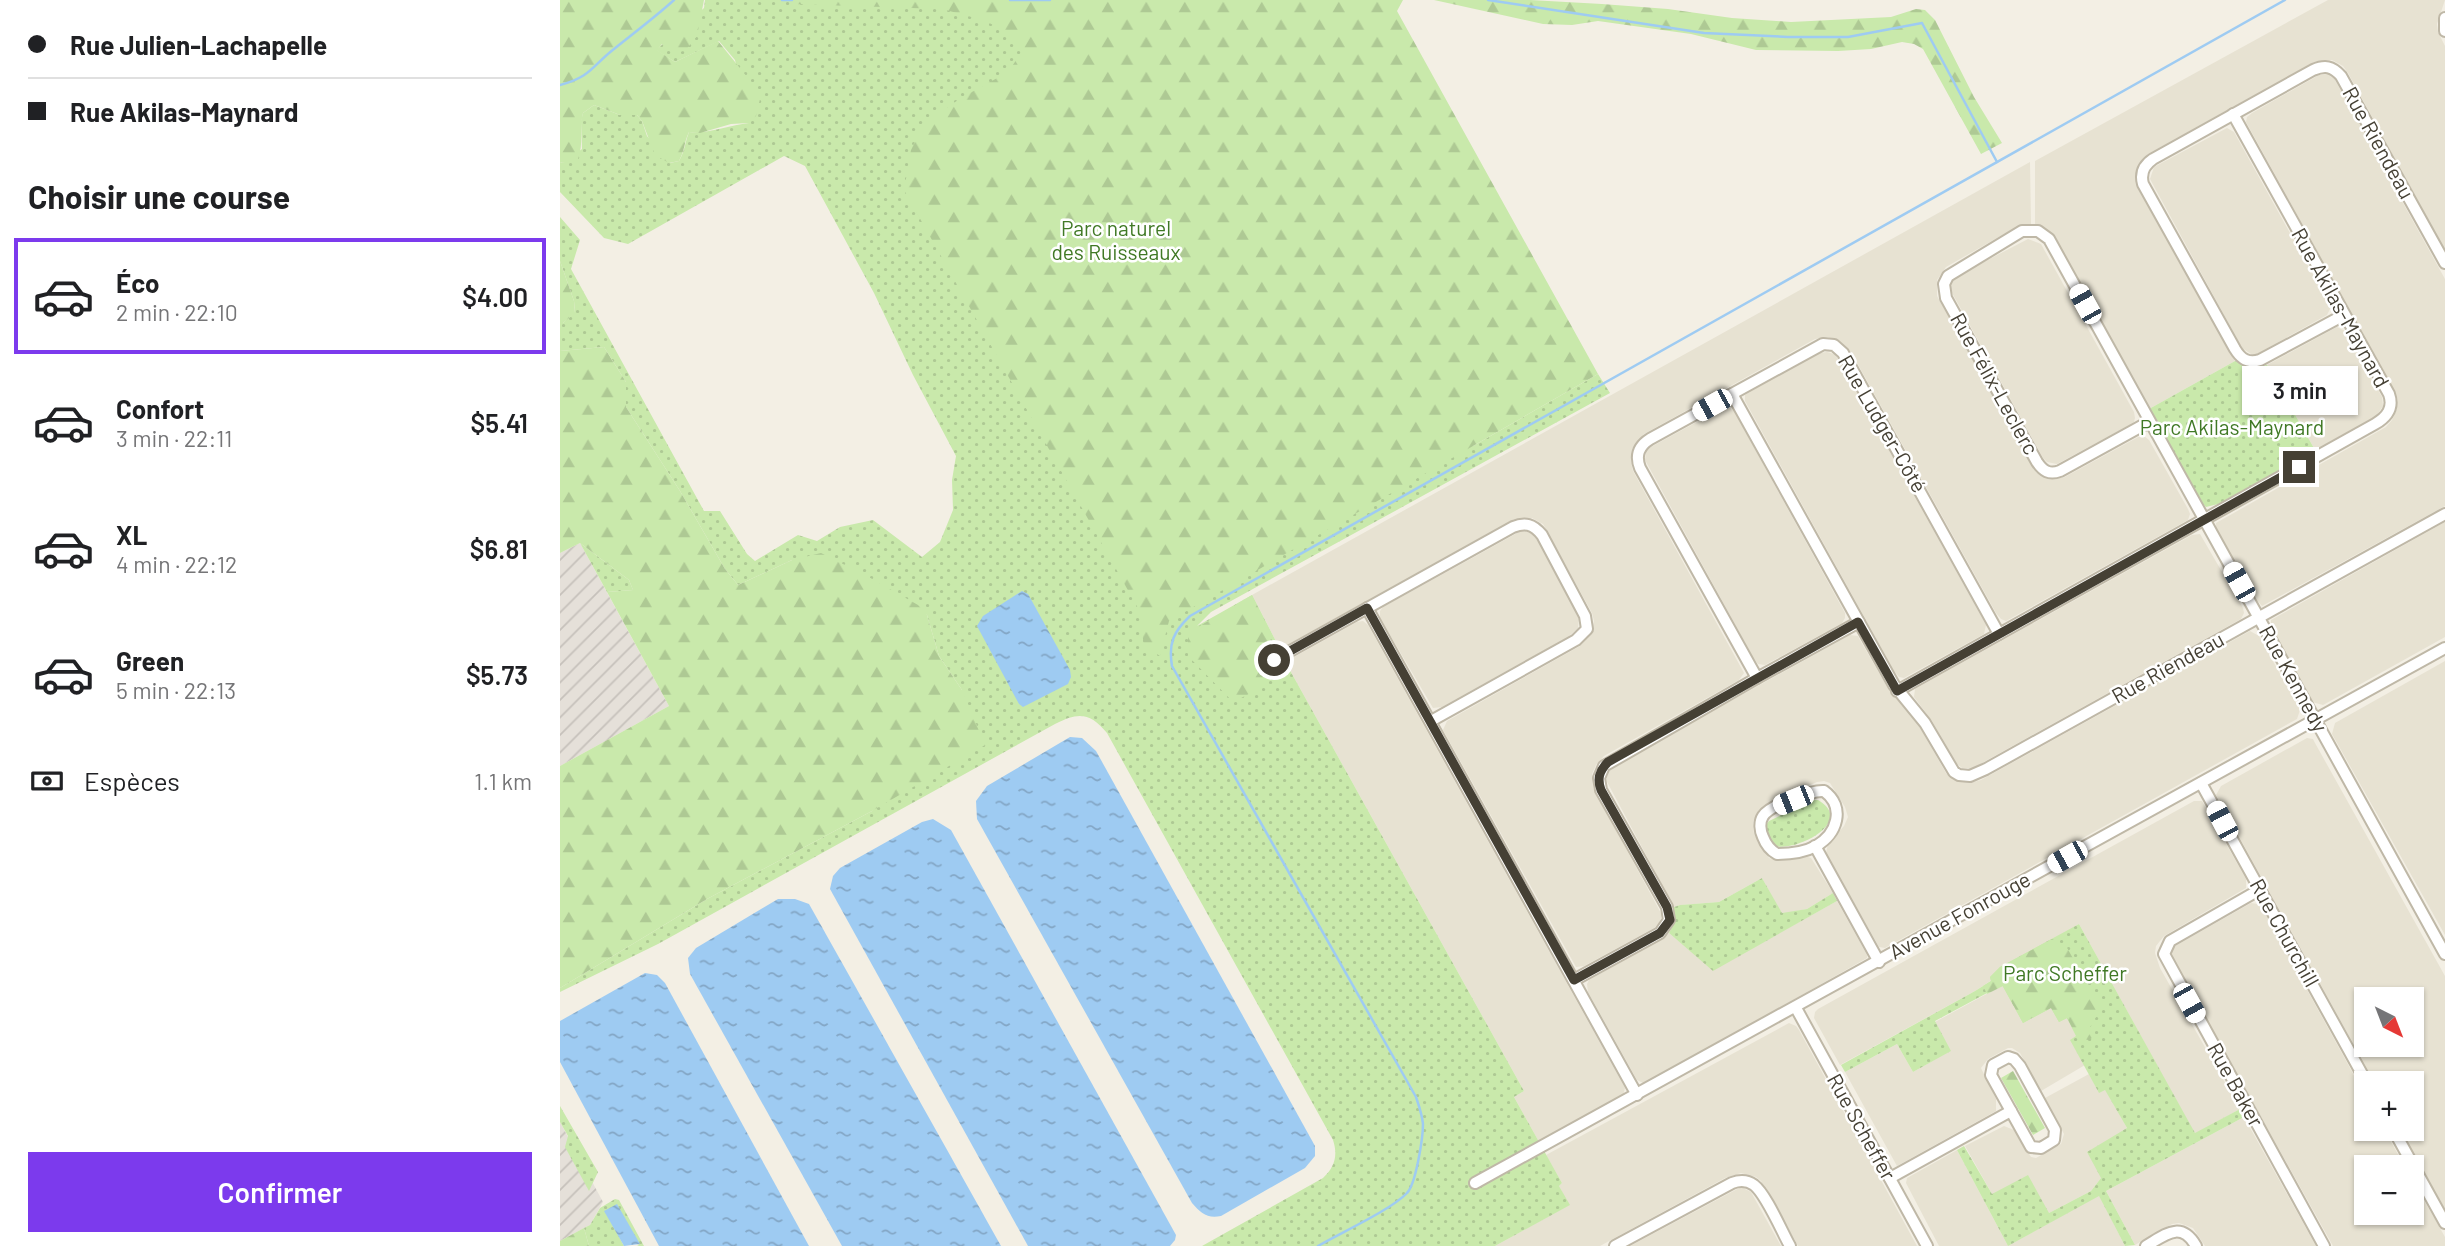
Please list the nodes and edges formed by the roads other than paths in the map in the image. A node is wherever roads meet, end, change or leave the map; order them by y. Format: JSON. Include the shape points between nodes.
{"nodes":[{"id":1,"x":2445,"y":18,"type":"edge"},
{"id":2,"x":2445,"y":31,"type":"edge"},
{"id":3,"x":2233,"y":114,"type":"junction"},
{"id":4,"x":2032,"y":230,"type":"joint"},
{"id":5,"x":2445,"y":263,"type":"edge"},
{"id":6,"x":2344,"y":315,"type":"junction"},
{"id":7,"x":1732,"y":394,"type":"junction"},
{"id":8,"x":2150,"y":422,"type":"junction"},
{"id":9,"x":2445,"y":514,"type":"edge"},
{"id":10,"x":2204,"y":520,"type":"junction"},
{"id":11,"x":1367,"y":608,"type":"junction"},
{"id":12,"x":2259,"y":618,"type":"junction"},
{"id":13,"x":1858,"y":622,"type":"junction"},
{"id":14,"x":1999,"y":634,"type":"junction"},
{"id":15,"x":2445,"y":648,"type":"edge"},
{"id":16,"x":1274,"y":660,"type":"dead end"},
{"id":17,"x":1756,"y":678,"type":"junction"},
{"id":18,"x":1897,"y":691,"type":"junction"},
{"id":19,"x":2315,"y":720,"type":"junction"},
{"id":20,"x":1431,"y":721,"type":"junction"},
{"id":21,"x":2201,"y":783,"type":"junction"},
{"id":22,"x":1815,"y":846,"type":"junction"},
{"id":23,"x":2259,"y":890,"type":"junction"},
{"id":24,"x":2445,"y":953,"type":"edge"},
{"id":25,"x":1879,"y":962,"type":"junction"},
{"id":26,"x":1574,"y":980,"type":"junction"},
{"id":27,"x":1796,"y":1008,"type":"junction"},
{"id":28,"x":2360,"y":1071,"type":"edge"},
{"id":29,"x":1637,"y":1094,"type":"junction"},
{"id":30,"x":2011,"y":1111,"type":"junction"},
{"id":31,"x":2400,"y":1141,"type":"edge"},
{"id":32,"x":1890,"y":1178,"type":"junction"},
{"id":33,"x":1475,"y":1183,"type":"dead end"},
{"id":34,"x":2445,"y":1223,"type":"edge"},
{"id":35,"x":1615,"y":1246,"type":"edge"},
{"id":36,"x":1790,"y":1246,"type":"edge"},
{"id":37,"x":1927,"y":1246,"type":"edge"},
{"id":38,"x":2146,"y":1246,"type":"edge"},
{"id":39,"x":2196,"y":1246,"type":"edge"},
{"id":40,"x":2324,"y":1246,"type":"edge"}],
"edges":[{"from":1,"to":2,"type":"street"},
{"from":3,"to":5,"type":"street","name":"Rue Riendeau","via":[[2324,66],[2332,67]]},
{"from":3,"to":6,"type":"street","name":"Rue Akilas-Maynard"},
{"from":3,"to":6,"type":"street","via":[[2150,162],[2144,167],[2143,184],[2240,357],[2255,362]]},
{"from":4,"to":8,"type":"street","name":"Rue Kennedy","via":[[2049,239]]},
{"from":4,"to":8,"type":"street","name":"Rue Félix-Leclerc","via":[[2018,233],[1955,270],[1944,289],[2037,462],[2047,472],[2060,471]]},
{"from":6,"to":10,"type":"street","name":"Rue Akilas-Maynard","via":[[2389,394],[2388,413],[2375,425]]},
{"from":7,"to":13,"type":"street"},
{"from":7,"to":14,"type":"street","name":"Rue Ludger-Côté","via":[[1820,345],[1840,349]]},
{"from":7,"to":17,"type":"street","name":"Rue Ludger-Côté","via":[[1650,439],[1637,457]]},
{"from":8,"to":10,"type":"street","name":"Rue Kennedy"},
{"from":9,"to":12,"type":"street","name":"Rue Riendeau"},
{"from":10,"to":12,"type":"street","name":"Rue Kennedy"},
{"from":10,"to":14,"type":"street","name":"Rue Akilas-Maynard"},
{"from":11,"to":16,"type":"street"},
{"from":11,"to":20,"type":"street"},
{"from":11,"to":20,"type":"street","via":[[1513,527],[1529,524],[1542,534],[1586,616],[1585,632]]},
{"from":12,"to":18,"type":"street","name":"Rue Riendeau","via":[[1972,776],[1952,770],[1925,723]]},
{"from":12,"to":19,"type":"street","name":"Rue Kennedy"},
{"from":13,"to":17,"type":"street"},
{"from":13,"to":18,"type":"street"},
{"from":14,"to":18,"type":"street","name":"Rue Akilas-Maynard"},
{"from":15,"to":19,"type":"street","name":"Avenue Fonrouge"},
{"from":17,"to":26,"type":"street","via":[[1601,770],[1601,790],[1670,920],[1660,933]]},
{"from":19,"to":21,"type":"street","name":"Avenue Fonrouge"},
{"from":19,"to":24,"type":"street","name":"Rue Kennedy"},
{"from":20,"to":26,"type":"street"},
{"from":21,"to":23,"type":"street","name":"Rue Churchill"},
{"from":21,"to":25,"type":"street","name":"Avenue Fonrouge"},
{"from":22,"to":22,"type":"street","via":[[1837,820],[1836,804],[1825,791],[1770,809],[1763,816],[1762,834],[1773,852]]},
{"from":22,"to":25,"type":"street"},
{"from":23,"to":28,"type":"street","name":"Rue Churchill"},
{"from":23,"to":40,"type":"street","name":"Rue Baker","via":[[2173,939],[2164,954]]},
{"from":25,"to":27,"type":"street","name":"Avenue Fonrouge"},
{"from":26,"to":29,"type":"street"},
{"from":27,"to":29,"type":"street","name":"Avenue Fonrouge"},
{"from":27,"to":32,"type":"street","name":"Rue Scheffer"},
{"from":29,"to":33,"type":"street","name":"Avenue Fonrouge"},
{"from":30,"to":30,"type":"street","via":[[2034,1149],[2054,1140],[2055,1130],[2020,1066],[2008,1057],[1990,1071]]},
{"from":30,"to":32,"type":"street"},
{"from":31,"to":34,"type":"street"},
{"from":32,"to":37,"type":"street","name":"Rue Scheffer"},
{"from":35,"to":36,"type":"street","via":[[1741,1181],[1759,1191]]},
{"from":38,"to":39,"type":"street","via":[[2178,1231],[2190,1236]]}]}
